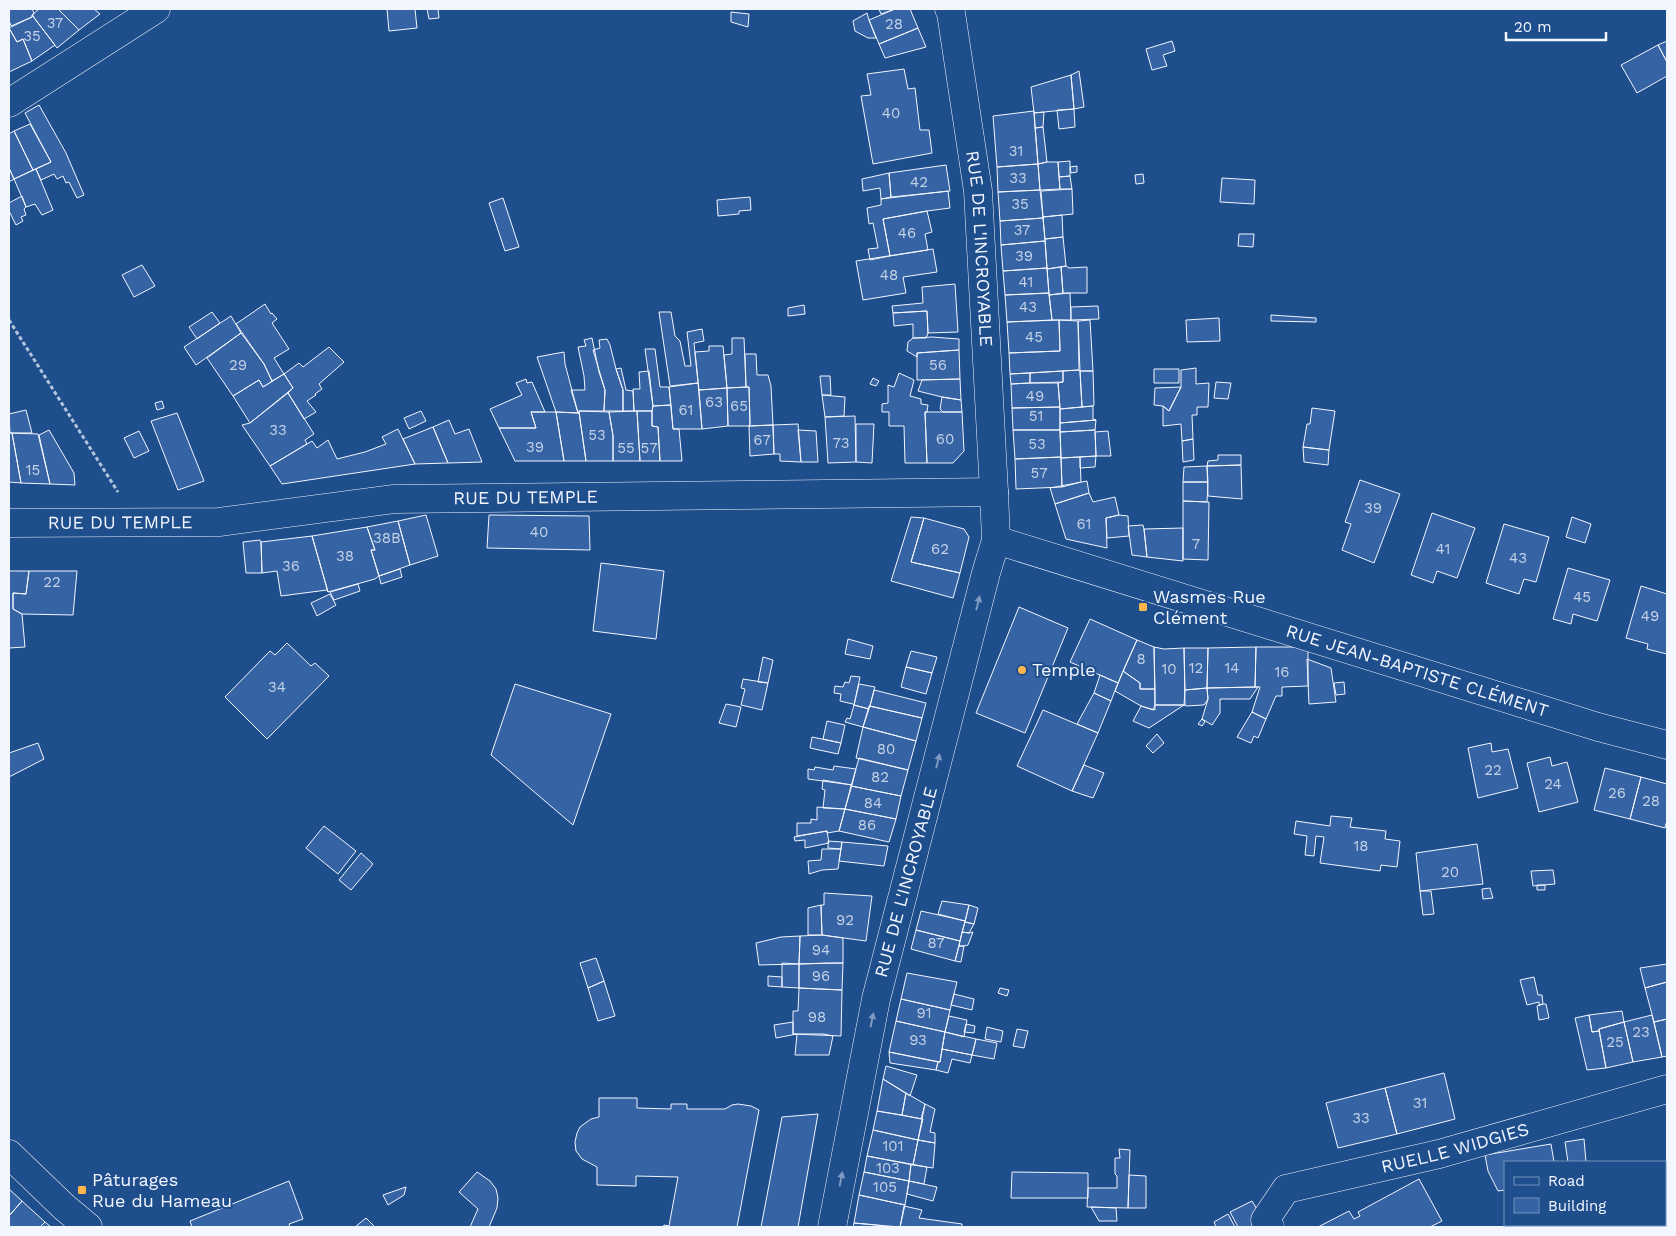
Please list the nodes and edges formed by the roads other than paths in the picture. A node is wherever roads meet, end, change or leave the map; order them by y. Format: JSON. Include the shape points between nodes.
{"nodes":[{"id":1,"x":156,"y":9,"type":"edge"},
{"id":2,"x":949,"y":9,"type":"edge"},
{"id":3,"x":9,"y":103,"type":"edge"},
{"id":4,"x":994,"y":492,"type":"junction"},
{"id":5,"x":9,"y":523,"type":"edge"},
{"id":6,"x":996,"y":540,"type":"junction"},
{"id":7,"x":1667,"y":745,"type":"edge"},
{"id":8,"x":1667,"y":1089,"type":"edge"},
{"id":9,"x":9,"y":1154,"type":"edge"},
{"id":10,"x":88,"y":1227,"type":"edge"},
{"id":11,"x":832,"y":1227,"type":"edge"},
{"id":12,"x":1270,"y":1227,"type":"edge"}],
"edges":[{"from":1,"to":3,"type":"street"},
{"from":2,"to":4,"type":"street","name":"RUE DE L'INCROYABLE","via":[[978,191]]},
{"from":4,"to":5,"type":"street","name":"RUE DU TEMPLE","via":[[394,499],[220,522]]},
{"from":4,"to":6,"type":"street"},
{"from":6,"to":7,"type":"street","name":"RUE JEAN-BAPTISTE CLÉMENT","via":[[1598,727]]},
{"from":11,"to":6,"type":"street","name":"RUE DE L'INCROYABLE","one_way":true,"via":[[876,999]]},
{"from":8,"to":12,"type":"street","name":"RUELLE WIDGIES","via":[[1439,1154],[1286,1189],[1265,1220]]},
{"from":9,"to":10,"type":"street"}]}
